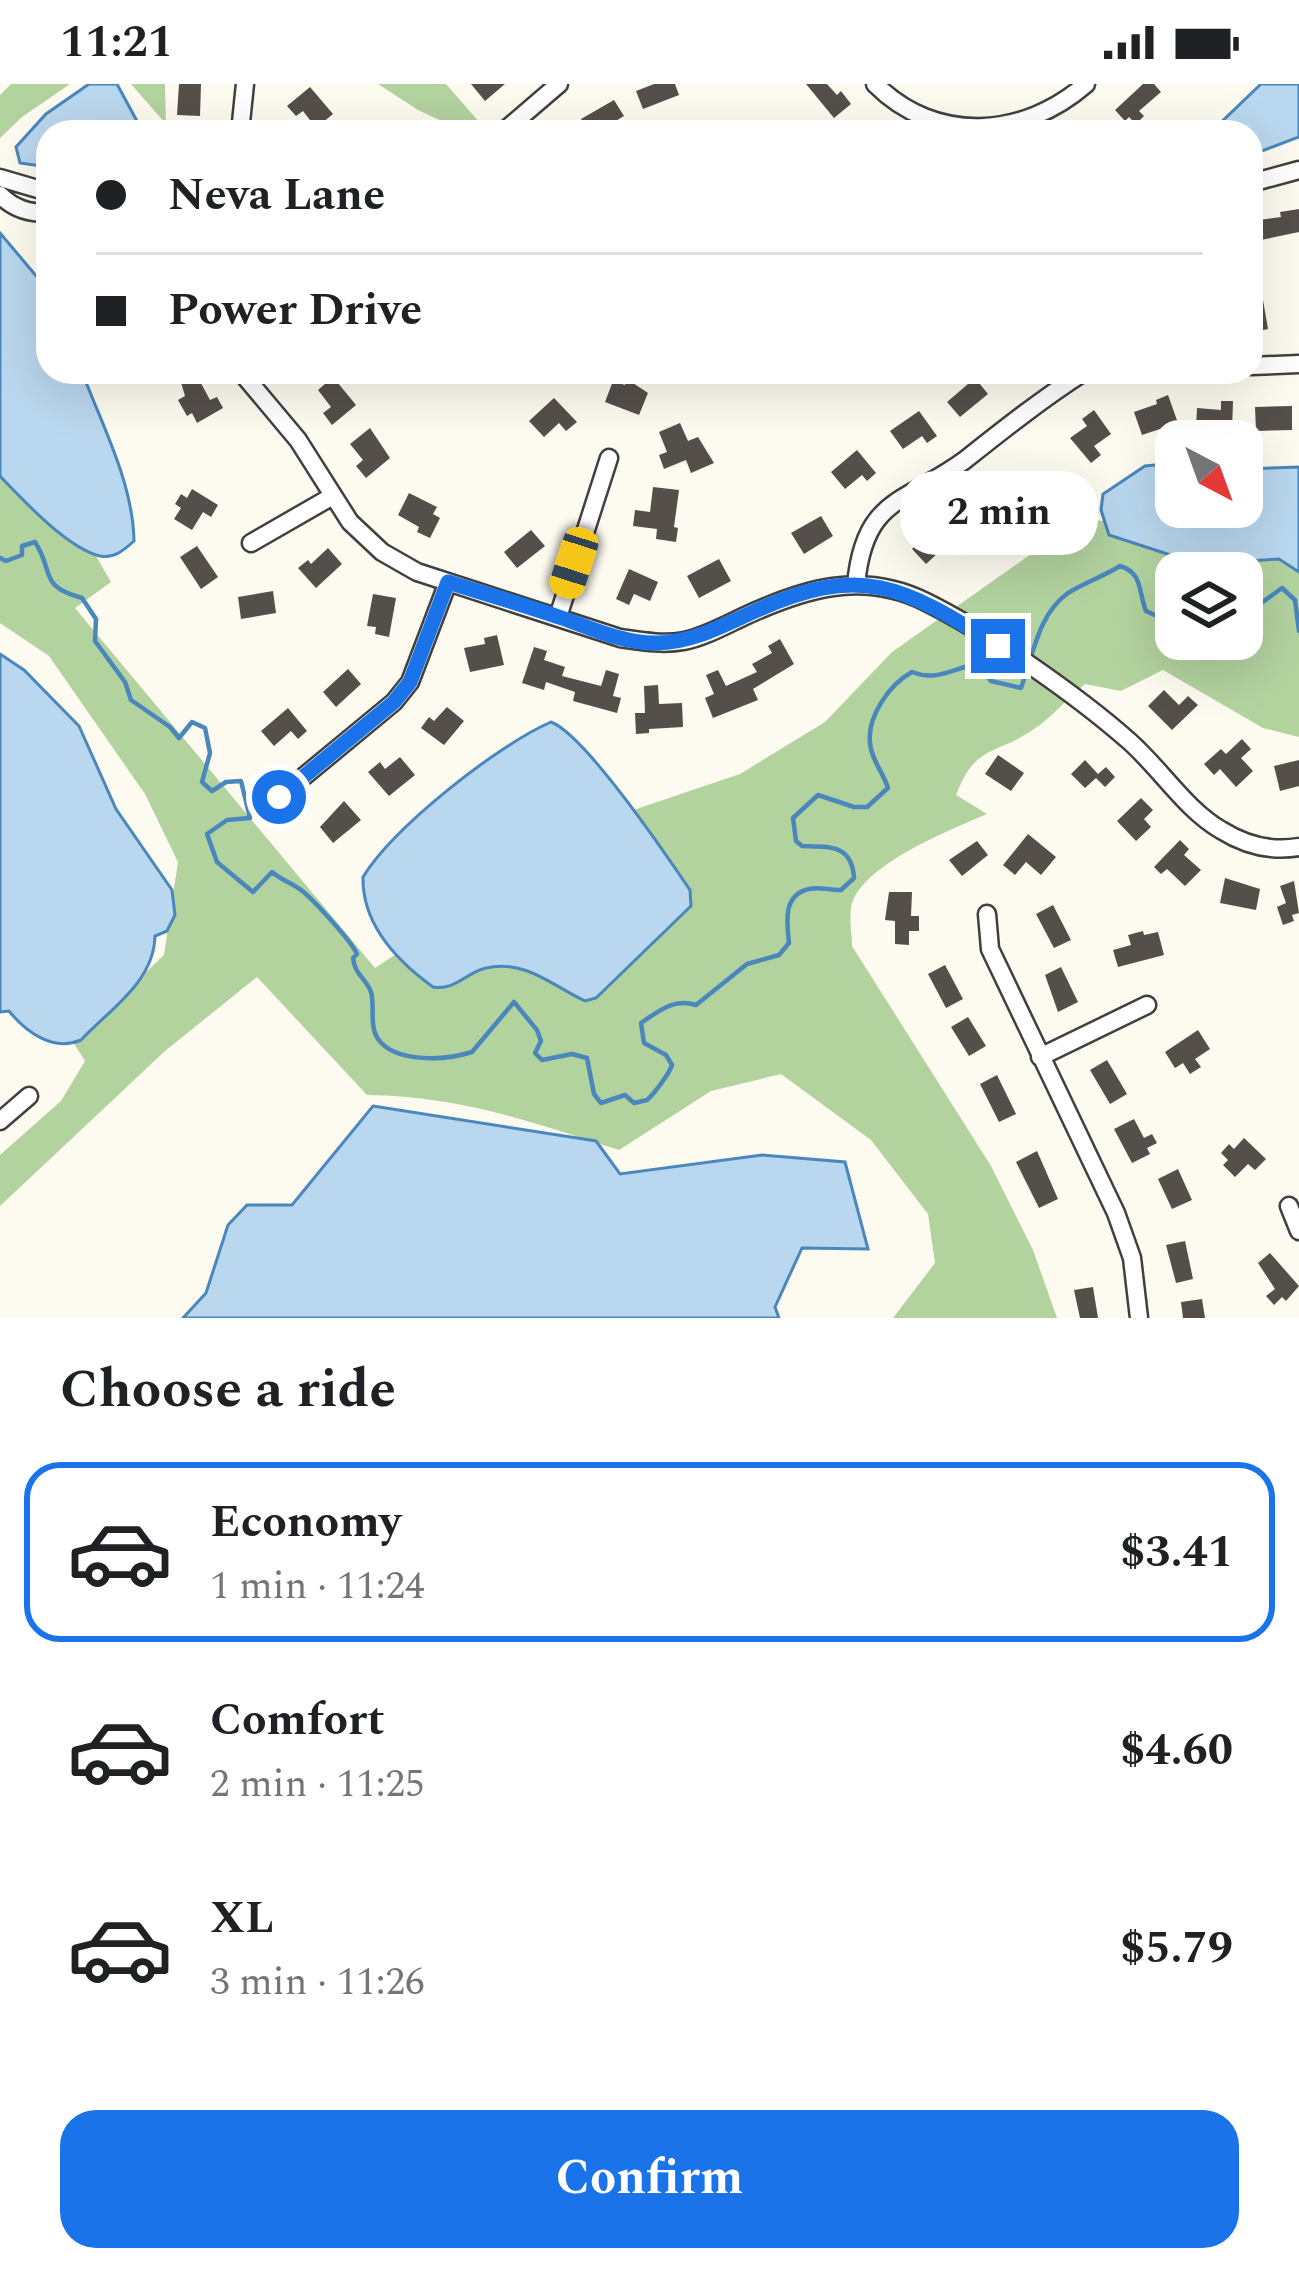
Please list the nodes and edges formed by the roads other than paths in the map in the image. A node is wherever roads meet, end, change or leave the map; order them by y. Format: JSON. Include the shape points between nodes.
{"nodes":[{"id":1,"x":245,"y":84,"type":"edge"},
{"id":2,"x":559,"y":84,"type":"edge"},
{"id":3,"x":875,"y":84,"type":"edge"},
{"id":4,"x":1086,"y":84,"type":"edge"},
{"id":5,"x":240,"y":120,"type":"edge"},
{"id":6,"x":516,"y":120,"type":"edge"},
{"id":7,"x":935,"y":120,"type":"edge"},
{"id":8,"x":1027,"y":120,"type":"edge"},
{"id":9,"x":1299,"y":170,"type":"edge"},
{"id":10,"x":0,"y":178,"type":"edge"},
{"id":11,"x":1263,"y":180,"type":"edge"},
{"id":12,"x":36,"y":188,"type":"edge"},
{"id":13,"x":0,"y":195,"type":"edge"},
{"id":14,"x":36,"y":212,"type":"edge"},
{"id":15,"x":1299,"y":364,"type":"edge"},
{"id":16,"x":1263,"y":366,"type":"edge"},
{"id":17,"x":251,"y":384,"type":"edge"},
{"id":18,"x":1066,"y":384,"type":"edge"},
{"id":19,"x":608,"y":458,"type":"dead end"},
{"id":20,"x":331,"y":497,"type":"junction"},
{"id":21,"x":251,"y":543,"type":"dead end"},
{"id":22,"x":448,"y":582,"type":"junction"},
{"id":23,"x":856,"y":585,"type":"junction"},
{"id":24,"x":558,"y":617,"type":"junction"},
{"id":25,"x":279,"y":797,"type":"dead end"},
{"id":26,"x":1299,"y":847,"type":"edge"},
{"id":27,"x":987,"y":914,"type":"dead end"},
{"id":28,"x":1147,"y":1005,"type":"dead end"},
{"id":29,"x":1040,"y":1057,"type":"junction"},
{"id":30,"x":29,"y":1096,"type":"dead end"},
{"id":31,"x":0,"y":1121,"type":"edge"},
{"id":32,"x":1289,"y":1206,"type":"dead end"},
{"id":33,"x":1299,"y":1231,"type":"edge"},
{"id":34,"x":1138,"y":1318,"type":"edge"}],
"edges":[{"from":1,"to":5,"type":"street"},
{"from":2,"to":6,"type":"street"},
{"from":3,"to":7,"type":"street"},
{"from":4,"to":8,"type":"street"},
{"from":9,"to":11,"type":"street"},
{"from":10,"to":12,"type":"street"},
{"from":13,"to":14,"type":"street"},
{"from":15,"to":16,"type":"street"},
{"from":17,"to":20,"type":"street"},
{"from":18,"to":23,"type":"street","via":[[893,502],[865,540]]},
{"from":19,"to":24,"type":"street"},
{"from":20,"to":21,"type":"street"},
{"from":20,"to":22,"type":"street","via":[[382,552]]},
{"from":22,"to":24,"type":"street"},
{"from":22,"to":25,"type":"street","via":[[410,682]]},
{"from":23,"to":24,"type":"street","via":[[808,589],[683,641],[620,638]]},
{"from":23,"to":26,"type":"street","via":[[922,600],[998,646],[1131,742],[1221,831],[1267,849]]},
{"from":27,"to":29,"type":"street","via":[[990,949]]},
{"from":28,"to":29,"type":"street"},
{"from":29,"to":34,"type":"street","via":[[1116,1213],[1132,1258]]},
{"from":30,"to":31,"type":"street"},
{"from":32,"to":33,"type":"street"}]}
